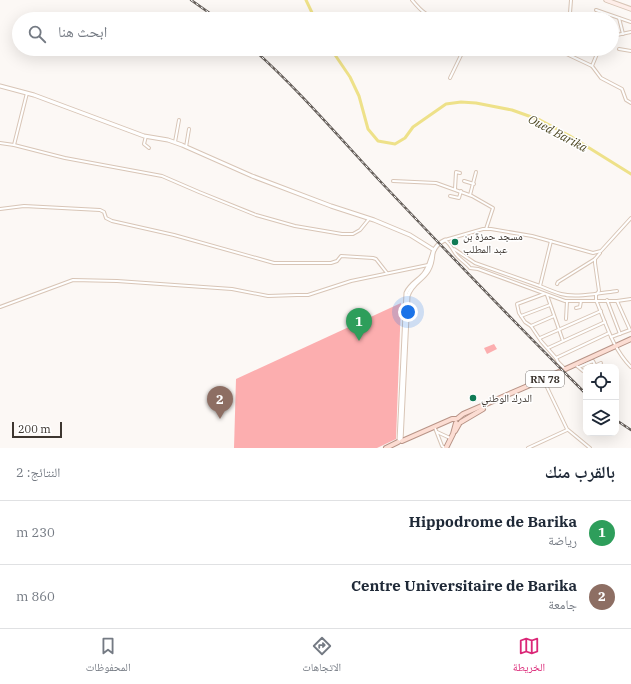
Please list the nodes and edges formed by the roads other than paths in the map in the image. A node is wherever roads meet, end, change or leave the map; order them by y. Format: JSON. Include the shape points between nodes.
{"nodes":[{"id":1,"x":412,"y":0,"type":"edge"},
{"id":2,"x":571,"y":0,"type":"edge"},
{"id":3,"x":606,"y":0,"type":"edge"},
{"id":4,"x":631,"y":9,"type":"edge"},
{"id":5,"x":596,"y":10,"type":"dead end"},
{"id":6,"x":423,"y":12,"type":"edge"},
{"id":7,"x":570,"y":12,"type":"edge"},
{"id":8,"x":602,"y":12,"type":"edge"},
{"id":9,"x":619,"y":18,"type":"joint"},
{"id":10,"x":631,"y":22,"type":"edge"},
{"id":11,"x":631,"y":32,"type":"edge"},
{"id":12,"x":627,"y":33,"type":"junction"},
{"id":13,"x":622,"y":34,"type":"junction"},
{"id":14,"x":619,"y":35,"type":"edge"},
{"id":15,"x":631,"y":36,"type":"edge"},
{"id":16,"x":619,"y":49,"type":"dead end"},
{"id":17,"x":631,"y":51,"type":"edge"},
{"id":18,"x":461,"y":56,"type":"edge"},
{"id":19,"x":570,"y":56,"type":"edge"},
{"id":20,"x":596,"y":56,"type":"edge"},
{"id":21,"x":592,"y":66,"type":"junction"},
{"id":22,"x":450,"y":78,"type":"dead end"},
{"id":23,"x":0,"y":86,"type":"edge"},
{"id":24,"x":27,"y":93,"type":"junction"},
{"id":25,"x":631,"y":103,"type":"edge"},
{"id":26,"x":179,"y":120,"type":"dead end"},
{"id":27,"x":190,"y":129,"type":"dead end"},
{"id":28,"x":146,"y":136,"type":"junction"},
{"id":29,"x":0,"y":143,"type":"edge"},
{"id":30,"x":175,"y":143,"type":"junction"},
{"id":31,"x":14,"y":145,"type":"junction"},
{"id":32,"x":186,"y":147,"type":"junction"},
{"id":33,"x":148,"y":148,"type":"dead end"},
{"id":34,"x":476,"y":172,"type":"dead end"},
{"id":35,"x":460,"y":173,"type":"dead end"},
{"id":36,"x":393,"y":181,"type":"dead end"},
{"id":37,"x":464,"y":181,"type":"dead end"},
{"id":38,"x":474,"y":184,"type":"junction"},
{"id":39,"x":455,"y":189,"type":"junction"},
{"id":40,"x":461,"y":191,"type":"junction"},
{"id":41,"x":470,"y":195,"type":"junction"},
{"id":42,"x":450,"y":196,"type":"dead end"},
{"id":43,"x":0,"y":209,"type":"edge"},
{"id":44,"x":631,"y":218,"type":"edge"},
{"id":45,"x":369,"y":219,"type":"junction"},
{"id":46,"x":486,"y":229,"type":"junction"},
{"id":47,"x":445,"y":240,"type":"junction"},
{"id":48,"x":551,"y":241,"type":"junction"},
{"id":49,"x":453,"y":248,"type":"junction"},
{"id":50,"x":434,"y":250,"type":"junction"},
{"id":51,"x":601,"y":251,"type":"junction"},
{"id":52,"x":595,"y":259,"type":"junction"},
{"id":53,"x":430,"y":265,"type":"junction"},
{"id":54,"x":387,"y":273,"type":"junction"},
{"id":55,"x":557,"y":284,"type":"dead end"},
{"id":56,"x":540,"y":286,"type":"junction"},
{"id":57,"x":617,"y":291,"type":"dead end"},
{"id":58,"x":545,"y":294,"type":"junction"},
{"id":59,"x":597,"y":294,"type":"junction"},
{"id":60,"x":631,"y":299,"type":"edge"},
{"id":61,"x":596,"y":300,"type":"junction"},
{"id":62,"x":606,"y":300,"type":"junction"},
{"id":63,"x":567,"y":301,"type":"junction"},
{"id":64,"x":581,"y":301,"type":"junction"},
{"id":65,"x":617,"y":301,"type":"junction"},
{"id":66,"x":550,"y":305,"type":"junction"},
{"id":67,"x":0,"y":307,"type":"edge"},
{"id":68,"x":576,"y":308,"type":"dead end"},
{"id":69,"x":600,"y":311,"type":"junction"},
{"id":70,"x":521,"y":316,"type":"junction"},
{"id":71,"x":554,"y":316,"type":"junction"},
{"id":72,"x":566,"y":319,"type":"dead end"},
{"id":73,"x":606,"y":322,"type":"junction"},
{"id":74,"x":531,"y":326,"type":"junction"},
{"id":75,"x":558,"y":330,"type":"junction"},
{"id":76,"x":609,"y":333,"type":"junction"},
{"id":77,"x":620,"y":334,"type":"junction"},
{"id":78,"x":611,"y":337,"type":"junction"},
{"id":79,"x":539,"y":338,"type":"junction"},
{"id":80,"x":631,"y":340,"type":"edge"},
{"id":81,"x":563,"y":341,"type":"junction"},
{"id":82,"x":616,"y":347,"type":"junction"},
{"id":83,"x":548,"y":348,"type":"junction"},
{"id":84,"x":556,"y":358,"type":"junction"},
{"id":85,"x":586,"y":364,"type":"edge"},
{"id":86,"x":595,"y":364,"type":"edge"},
{"id":87,"x":583,"y":365,"type":"edge"},
{"id":88,"x":578,"y":367,"type":"junction"},
{"id":89,"x":631,"y":367,"type":"edge"},
{"id":90,"x":565,"y":369,"type":"junction"},
{"id":91,"x":583,"y":370,"type":"edge"},
{"id":92,"x":544,"y":381,"type":"junction"},
{"id":93,"x":458,"y":421,"type":"junction"},
{"id":94,"x":435,"y":429,"type":"junction"},
{"id":95,"x":568,"y":430,"type":"junction"},
{"id":96,"x":450,"y":440,"type":"junction"},
{"id":97,"x":400,"y":442,"type":"junction"},
{"id":98,"x":386,"y":448,"type":"edge"},
{"id":99,"x":392,"y":448,"type":"edge"},
{"id":100,"x":445,"y":448,"type":"edge"},
{"id":101,"x":449,"y":448,"type":"edge"},
{"id":102,"x":528,"y":448,"type":"edge"},
{"id":103,"x":590,"y":448,"type":"edge"}],
"edges":[{"from":1,"to":6,"type":"street"},
{"from":2,"to":7,"type":"street"},
{"from":3,"to":4,"type":"main road"},
{"from":5,"to":8,"type":"street"},
{"from":9,"to":10,"type":"street"},
{"from":9,"to":13,"type":"street"},
{"from":11,"to":12,"type":"street"},
{"from":12,"to":13,"type":"street"},
{"from":12,"to":15,"type":"street"},
{"from":13,"to":14,"type":"street"},
{"from":16,"to":17,"type":"street"},
{"from":18,"to":22,"type":"street"},
{"from":19,"to":21,"type":"street"},
{"from":20,"to":21,"type":"street"},
{"from":21,"to":25,"type":"street","via":[[601,78],[622,90],[626,100]]},
{"from":23,"to":24,"type":"street"},
{"from":24,"to":28,"type":"street"},
{"from":24,"to":31,"type":"street"},
{"from":26,"to":30,"type":"street"},
{"from":27,"to":32,"type":"street"},
{"from":28,"to":30,"type":"street"},
{"from":28,"to":33,"type":"street","via":[[144,144]]},
{"from":29,"to":31,"type":"street"},
{"from":30,"to":32,"type":"street"},
{"from":31,"to":45,"type":"street","via":[[65,158],[162,176],[256,215],[295,226],[353,234]]},
{"from":32,"to":45,"type":"street","via":[[252,176]]},
{"from":34,"to":38,"type":"street"},
{"from":35,"to":39,"type":"street","via":[[456,172]]},
{"from":36,"to":39,"type":"street","via":[[436,183]]},
{"from":37,"to":38,"type":"street"},
{"from":38,"to":41,"type":"street"},
{"from":39,"to":40,"type":"street"},
{"from":40,"to":41,"type":"street"},
{"from":40,"to":42,"type":"street","via":[[459,198]]},
{"from":41,"to":46,"type":"street","via":[[493,208]]},
{"from":43,"to":54,"type":"street","via":[[24,206],[100,210],[112,222],[274,263],[331,263],[341,256],[370,257],[376,259]]},
{"from":44,"to":51,"type":"street"},
{"from":45,"to":50,"type":"street","via":[[410,235]]},
{"from":46,"to":47,"type":"street"},
{"from":46,"to":48,"type":"street"},
{"from":47,"to":49,"type":"street"},
{"from":47,"to":50,"type":"street"},
{"from":48,"to":51,"type":"street","via":[[593,254]]},
{"from":48,"to":56,"type":"street"},
{"from":49,"to":56,"type":"street","via":[[475,263]]},
{"from":49,"to":58,"type":"street","via":[[456,255],[470,268]]},
{"from":50,"to":53,"type":"street"},
{"from":51,"to":52,"type":"street"},
{"from":52,"to":55,"type":"street"},
{"from":52,"to":59,"type":"street","via":[[599,291]]},
{"from":53,"to":54,"type":"street"},
{"from":53,"to":97,"type":"street","via":[[409,287],[406,295]]},
{"from":54,"to":67,"type":"street","via":[[308,294],[268,296],[232,289],[73,280]]},
{"from":56,"to":59,"type":"street","via":[[561,294]]},
{"from":57,"to":59,"type":"street"},
{"from":58,"to":63,"type":"street"},
{"from":58,"to":66,"type":"street"},
{"from":58,"to":70,"type":"street","via":[[517,304]]},
{"from":59,"to":61,"type":"street"},
{"from":60,"to":65,"type":"street"},
{"from":61,"to":62,"type":"street"},
{"from":61,"to":64,"type":"street"},
{"from":61,"to":69,"type":"street"},
{"from":62,"to":65,"type":"street"},
{"from":62,"to":77,"type":"street"},
{"from":63,"to":64,"type":"street"},
{"from":63,"to":72,"type":"street"},
{"from":64,"to":68,"type":"street","via":[[580,307]]},
{"from":65,"to":77,"type":"street","via":[[630,330]]},
{"from":66,"to":70,"type":"street"},
{"from":66,"to":71,"type":"street"},
{"from":69,"to":73,"type":"street"},
{"from":69,"to":75,"type":"street"},
{"from":70,"to":74,"type":"street"},
{"from":71,"to":74,"type":"street"},
{"from":71,"to":75,"type":"street"},
{"from":73,"to":76,"type":"street"},
{"from":73,"to":81,"type":"street"},
{"from":74,"to":79,"type":"street"},
{"from":75,"to":79,"type":"street"},
{"from":75,"to":81,"type":"street"},
{"from":76,"to":78,"type":"street"},
{"from":76,"to":84,"type":"street"},
{"from":77,"to":78,"type":"street"},
{"from":78,"to":82,"type":"street"},
{"from":79,"to":83,"type":"street"},
{"from":80,"to":82,"type":"main road","number":"RN 78"},
{"from":81,"to":83,"type":"street"},
{"from":82,"to":88,"type":"main road","number":"RN 78"},
{"from":82,"to":89,"type":"street"},
{"from":82,"to":90,"type":"main road","number":"RN 78"},
{"from":83,"to":84,"type":"street"},
{"from":84,"to":90,"type":"street"},
{"from":85,"to":86,"type":"street","via":[[593,361]]},
{"from":87,"to":88,"type":"street"},
{"from":88,"to":91,"type":"street"},
{"from":88,"to":92,"type":"main road","number":"RN 78"},
{"from":90,"to":93,"type":"main road","number":"RN 78","via":[[463,414]]},
{"from":92,"to":93,"type":"main road","number":"RN 78"},
{"from":92,"to":95,"type":"street"},
{"from":93,"to":94,"type":"main road","number":"RN 78"},
{"from":93,"to":94,"type":"main road","via":[[452,419]]},
{"from":93,"to":96,"type":"main road"},
{"from":94,"to":96,"type":"street"},
{"from":94,"to":97,"type":"main road"},
{"from":94,"to":100,"type":"street"},
{"from":95,"to":102,"type":"street"},
{"from":95,"to":103,"type":"street"},
{"from":96,"to":100,"type":"main road"},
{"from":96,"to":101,"type":"street"},
{"from":97,"to":98,"type":"main road"},
{"from":97,"to":99,"type":"main road"}]}
